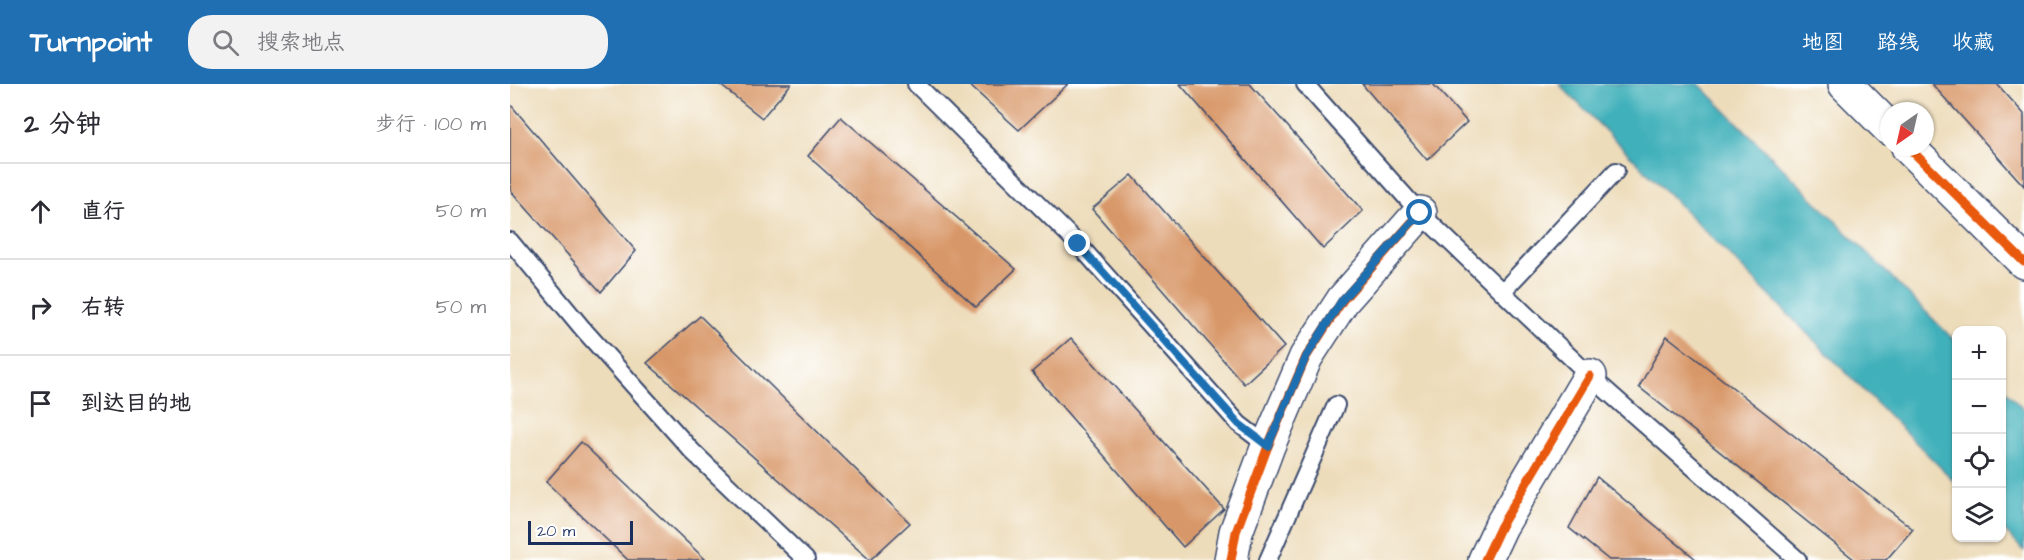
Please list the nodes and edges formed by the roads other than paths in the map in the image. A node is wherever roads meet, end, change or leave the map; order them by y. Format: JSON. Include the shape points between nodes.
{"nodes":[{"id":1,"x":916,"y":84,"type":"edge"},
{"id":2,"x":1305,"y":84,"type":"edge"},
{"id":3,"x":1845,"y":84,"type":"edge"},
{"id":4,"x":1880,"y":119,"type":"edge"},
{"id":5,"x":1917,"y":156,"type":"edge"},
{"id":6,"x":1616,"y":171,"type":"dead end"},
{"id":7,"x":1420,"y":213,"type":"junction"},
{"id":8,"x":510,"y":241,"type":"edge"},
{"id":9,"x":2024,"y":262,"type":"edge"},
{"id":10,"x":1502,"y":291,"type":"junction"},
{"id":11,"x":1590,"y":376,"type":"junction"},
{"id":12,"x":1336,"y":405,"type":"dead end"},
{"id":13,"x":1268,"y":446,"type":"junction"},
{"id":14,"x":806,"y":560,"type":"edge"},
{"id":15,"x":1231,"y":560,"type":"edge"},
{"id":16,"x":1268,"y":560,"type":"edge"},
{"id":17,"x":1485,"y":560,"type":"edge"},
{"id":18,"x":1798,"y":560,"type":"edge"}],
"edges":[{"from":1,"to":13,"type":"lane","via":[[1078,244],[1239,424]]},
{"from":2,"to":7,"type":"lane"},
{"from":3,"to":4,"type":"street"},
{"from":5,"to":9,"type":"street"},
{"from":6,"to":10,"type":"lane"},
{"from":7,"to":10,"type":"lane"},
{"from":7,"to":13,"type":"street","via":[[1342,300],[1306,357]]},
{"from":8,"to":14,"type":"lane","via":[[692,451]]},
{"from":10,"to":11,"type":"lane"},
{"from":11,"to":17,"type":"street"},
{"from":11,"to":18,"type":"lane"},
{"from":12,"to":16,"type":"lane"},
{"from":13,"to":15,"type":"street","via":[[1236,532]]}]}
